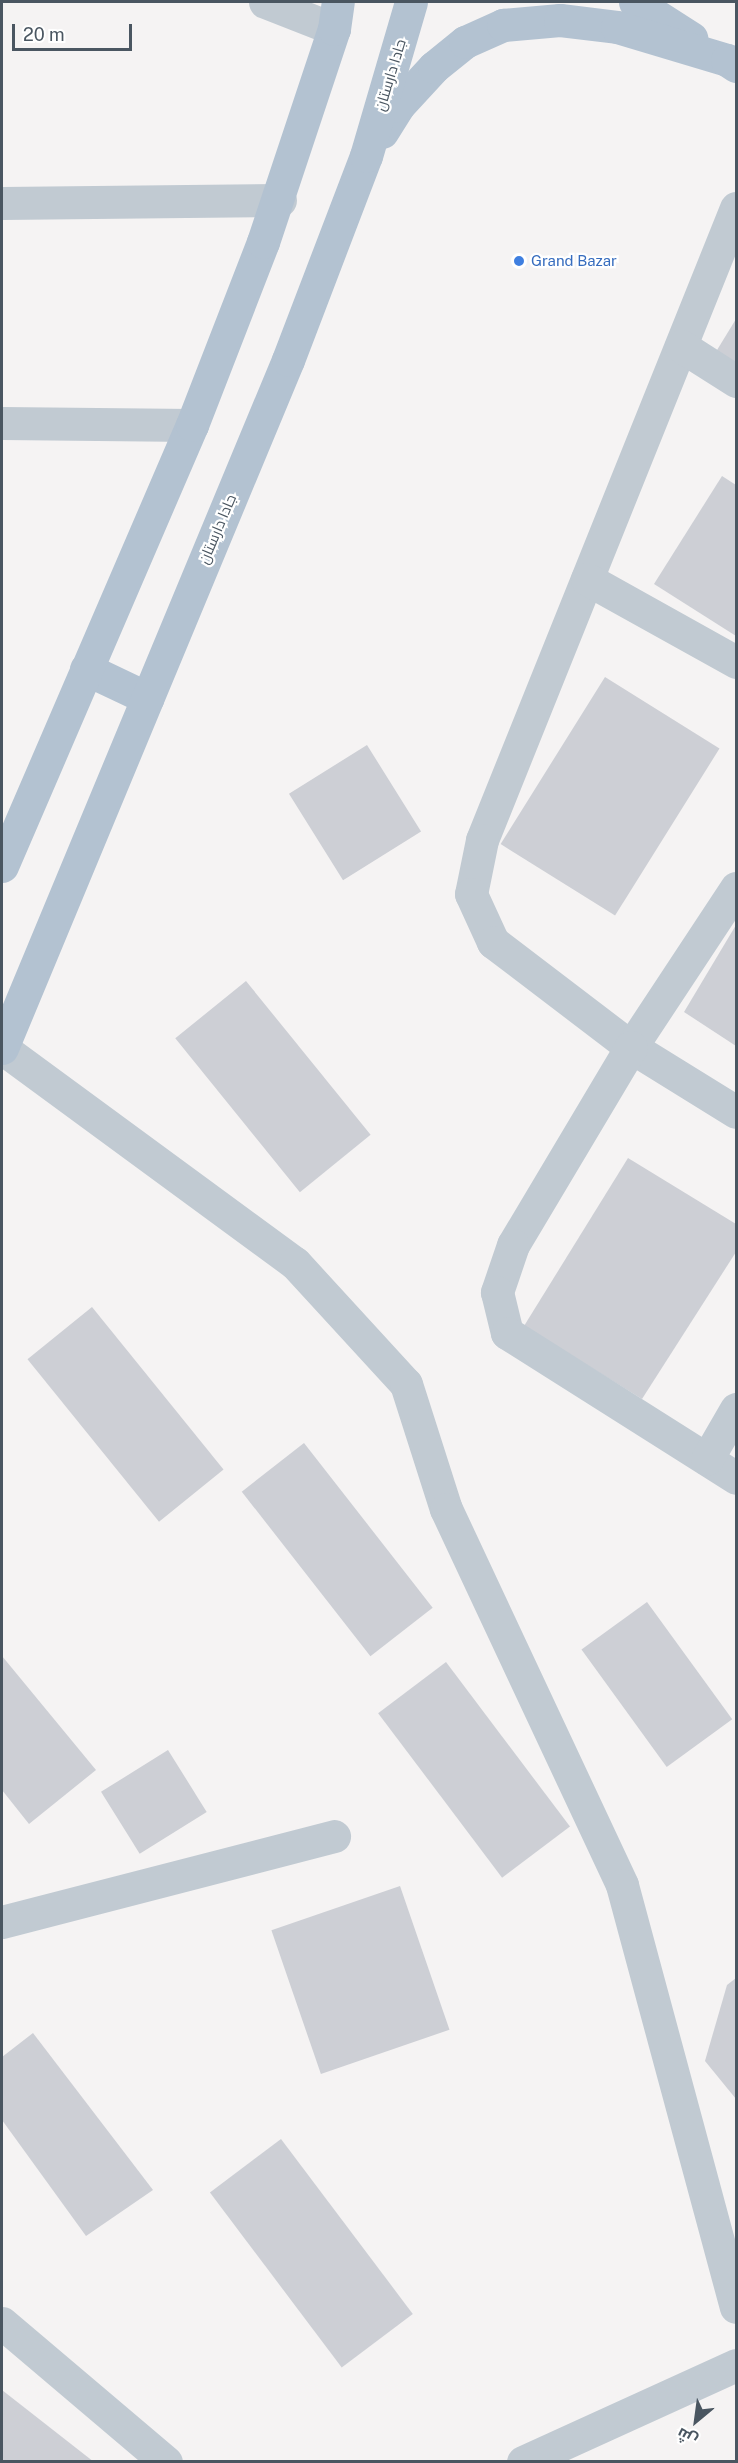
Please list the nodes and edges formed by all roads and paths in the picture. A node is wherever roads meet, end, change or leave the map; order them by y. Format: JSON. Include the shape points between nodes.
{"nodes":[{"id":1,"x":265,"y":2,"type":"edge"},
{"id":2,"x":411,"y":2,"type":"edge"},
{"id":3,"x":635,"y":2,"type":"edge"},
{"id":4,"x":336,"y":15,"type":"edge"},
{"id":5,"x":732,"y":63,"type":"edge"},
{"id":6,"x":366,"y":156,"type":"junction"},
{"id":7,"x":279,"y":200,"type":"junction"},
{"id":8,"x":2,"y":203,"type":"edge"},
{"id":9,"x":736,"y":208,"type":"edge"},
{"id":10,"x":681,"y":346,"type":"junction"},
{"id":11,"x":736,"y":381,"type":"edge"},
{"id":12,"x":2,"y":423,"type":"edge"},
{"id":13,"x":192,"y":425,"type":"junction"},
{"id":14,"x":587,"y":579,"type":"junction"},
{"id":15,"x":736,"y":662,"type":"edge"},
{"id":16,"x":86,"y":669,"type":"junction"},
{"id":17,"x":147,"y":698,"type":"junction"},
{"id":18,"x":2,"y":866,"type":"edge"},
{"id":19,"x":736,"y":888,"type":"edge"},
{"id":20,"x":631,"y":1047,"type":"junction"},
{"id":21,"x":2,"y":1048,"type":"edge"},
{"id":22,"x":736,"y":1112,"type":"edge"},
{"id":23,"x":736,"y":1409,"type":"edge"},
{"id":24,"x":707,"y":1459,"type":"junction"},
{"id":25,"x":736,"y":1478,"type":"edge"},
{"id":26,"x":334,"y":1836,"type":"dead end"},
{"id":27,"x":2,"y":1922,"type":"edge"},
{"id":28,"x":736,"y":2307,"type":"edge"},
{"id":29,"x":2,"y":2323,"type":"edge"},
{"id":30,"x":736,"y":2365,"type":"edge"},
{"id":31,"x":166,"y":2462,"type":"edge"},
{"id":32,"x":523,"y":2462,"type":"edge"}],
"edges":[{"from":1,"to":4,"type":"street"},
{"from":2,"to":6,"type":"main road","name":"جادا دارستان"},
{"from":3,"to":5,"type":"main road"},
{"from":4,"to":7,"type":"main road"},
{"from":5,"to":6,"type":"main road","via":[[617,27],[560,20],[503,25],[465,42],[435,67],[398,106]]},
{"from":6,"to":17,"type":"main road","name":"جادا دارستان","via":[[288,360]]},
{"from":7,"to":8,"type":"street"},
{"from":7,"to":13,"type":"main road"},
{"from":9,"to":10,"type":"street"},
{"from":10,"to":11,"type":"street"},
{"from":10,"to":14,"type":"street"},
{"from":12,"to":13,"type":"street"},
{"from":13,"to":16,"type":"main road"},
{"from":14,"to":15,"type":"street"},
{"from":14,"to":20,"type":"street","via":[[482,840],[471,894],[493,942]]},
{"from":16,"to":17,"type":"main road"},
{"from":16,"to":18,"type":"main road"},
{"from":17,"to":21,"type":"main road","name":"جادا دارستان"},
{"from":19,"to":20,"type":"street"},
{"from":20,"to":22,"type":"street"},
{"from":20,"to":24,"type":"street","via":[[513,1245],[497,1292],[507,1333]]},
{"from":21,"to":28,"type":"street","via":[[295,1263],[406,1384],[446,1509],[622,1885]]},
{"from":23,"to":24,"type":"street"},
{"from":24,"to":25,"type":"street"},
{"from":26,"to":27,"type":"street"},
{"from":29,"to":31,"type":"street"},
{"from":30,"to":32,"type":"street"}]}
